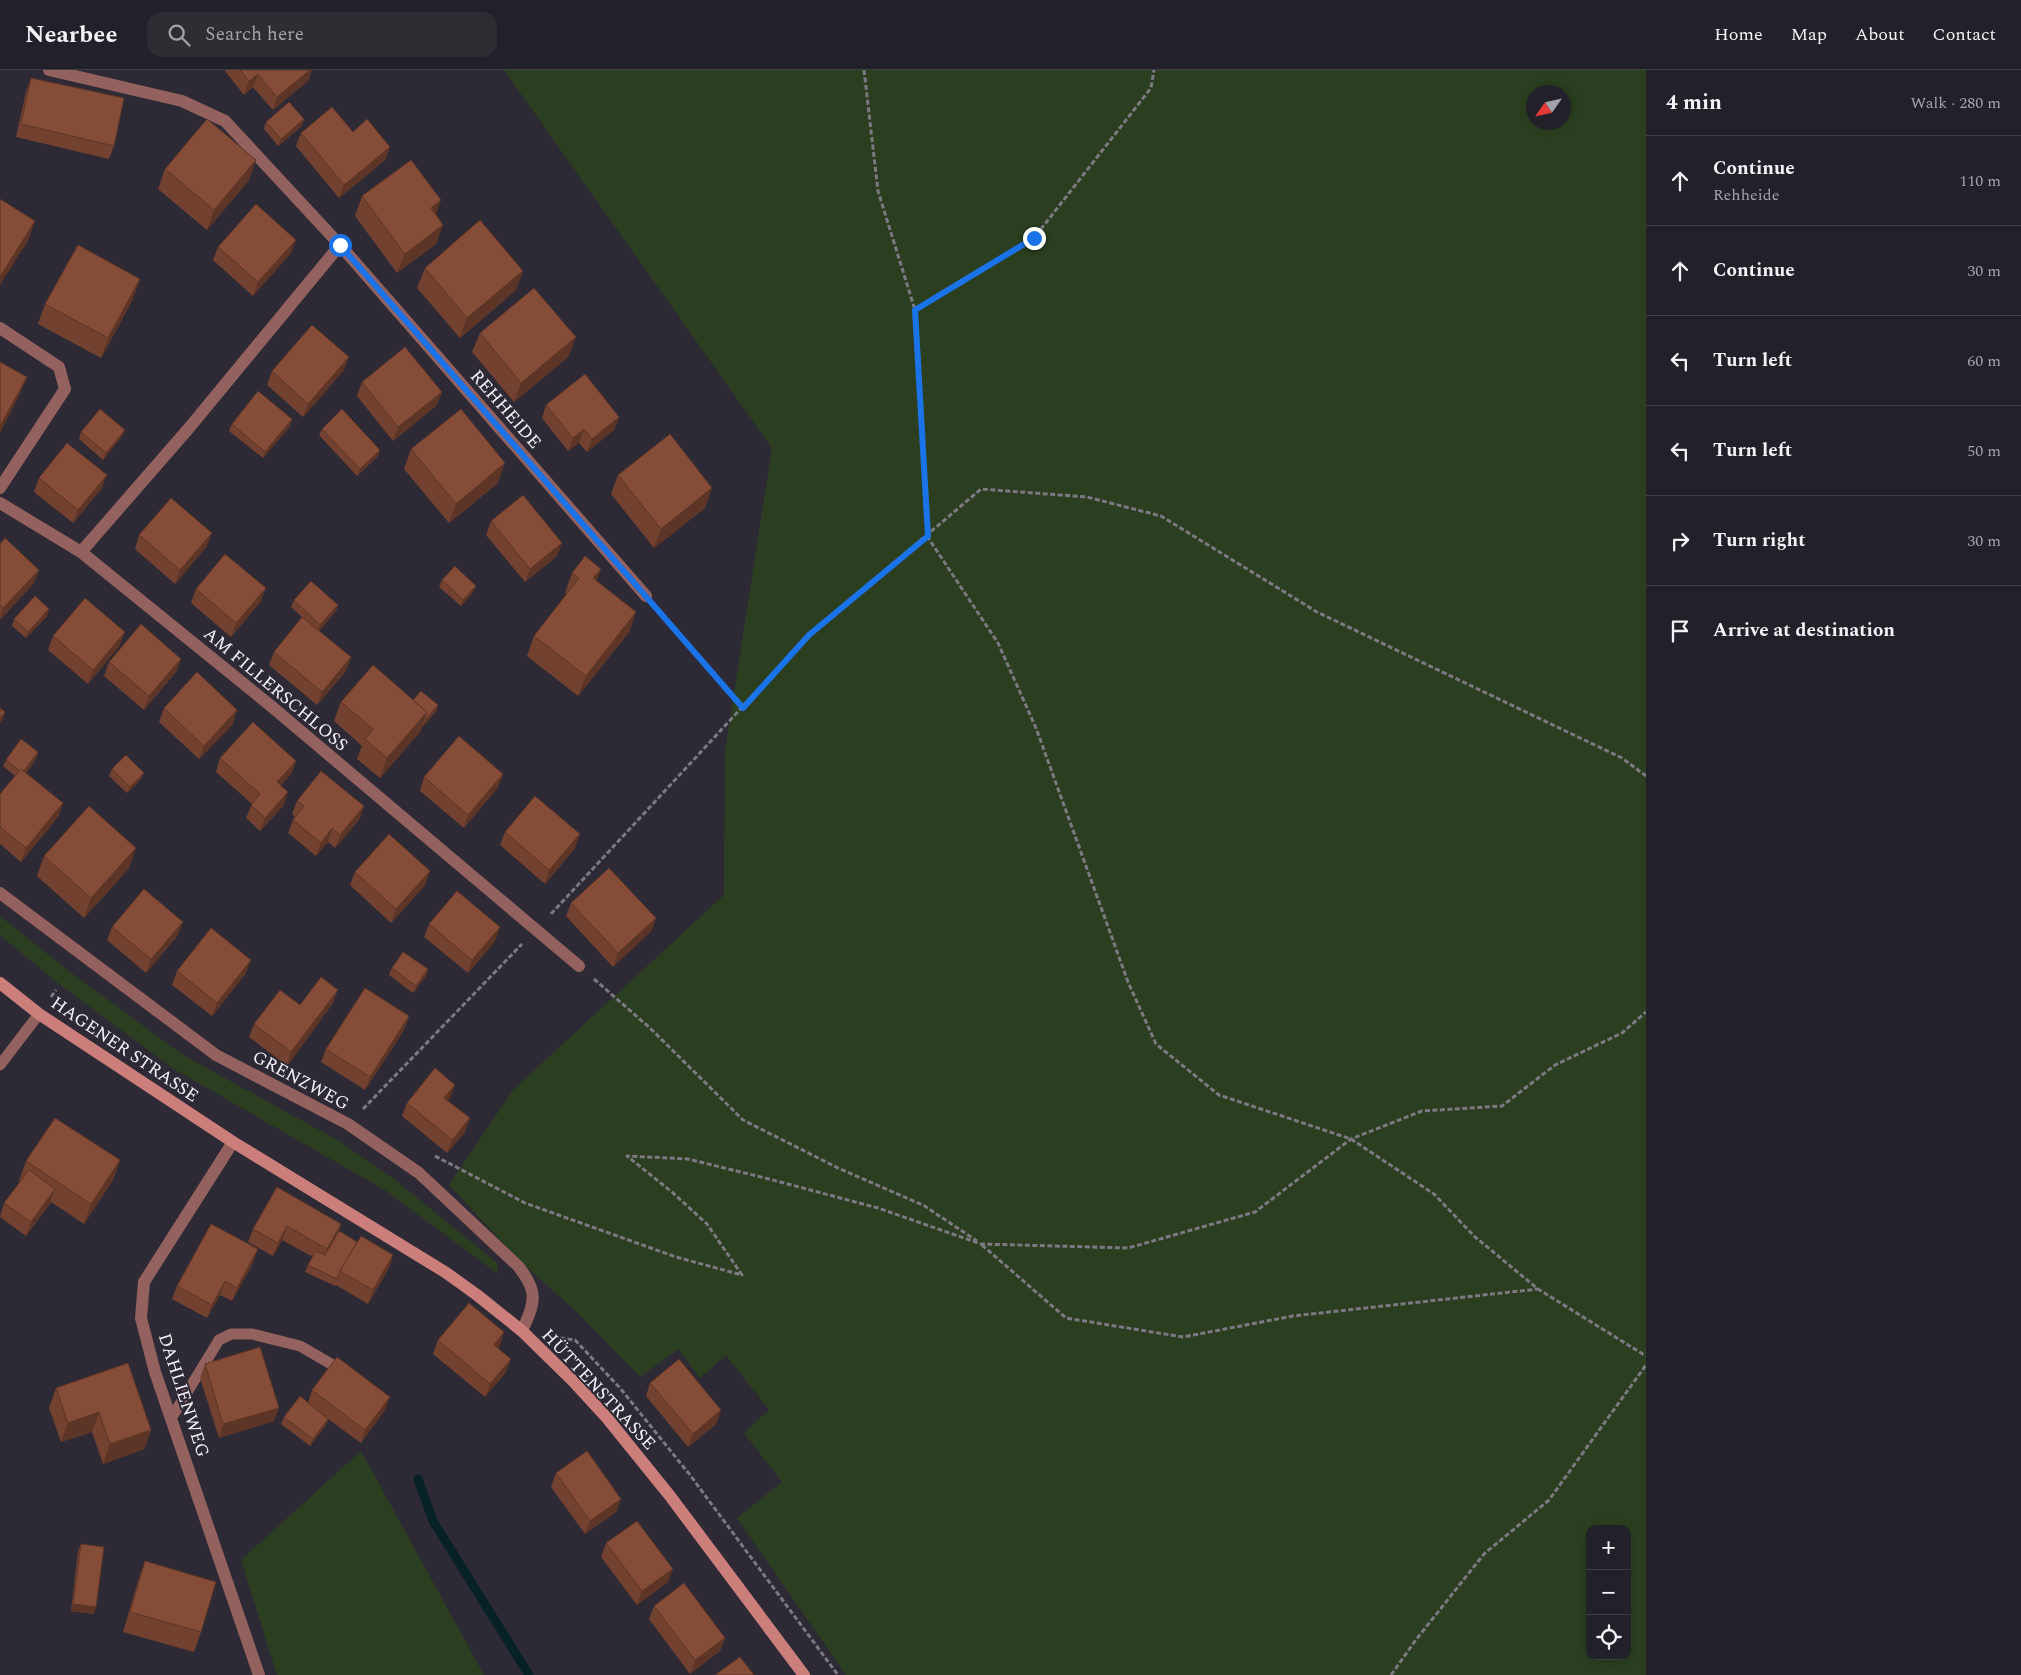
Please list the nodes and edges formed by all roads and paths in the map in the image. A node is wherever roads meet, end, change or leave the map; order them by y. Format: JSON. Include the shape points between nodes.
{"nodes":[{"id":1,"x":50,"y":70,"type":"edge"},
{"id":2,"x":864,"y":70,"type":"edge"},
{"id":3,"x":1154,"y":70,"type":"edge"},
{"id":4,"x":340,"y":245,"type":"junction"},
{"id":5,"x":915,"y":310,"type":"junction"},
{"id":6,"x":0,"y":328,"type":"edge"},
{"id":7,"x":0,"y":488,"type":"edge"},
{"id":8,"x":0,"y":504,"type":"edge"},
{"id":9,"x":928,"y":536,"type":"junction"},
{"id":10,"x":81,"y":552,"type":"junction"},
{"id":11,"x":646,"y":596,"type":"joint"},
{"id":12,"x":743,"y":708,"type":"junction"},
{"id":13,"x":1646,"y":776,"type":"edge"},
{"id":14,"x":0,"y":893,"type":"edge"},
{"id":15,"x":536,"y":930,"type":"junction"},
{"id":16,"x":517,"y":949,"type":"dead end"},
{"id":17,"x":579,"y":966,"type":"joint"},
{"id":18,"x":0,"y":984,"type":"edge"},
{"id":19,"x":1646,"y":1012,"type":"edge"},
{"id":20,"x":39,"y":1014,"type":"junction"},
{"id":21,"x":0,"y":1065,"type":"edge"},
{"id":22,"x":348,"y":1124,"type":"junction"},
{"id":23,"x":1351,"y":1139,"type":"junction"},
{"id":24,"x":233,"y":1142,"type":"junction"},
{"id":25,"x":433,"y":1156,"type":"dead end"},
{"id":26,"x":981,"y":1244,"type":"junction"},
{"id":27,"x":1538,"y":1289,"type":"junction"},
{"id":28,"x":522,"y":1331,"type":"junction"},
{"id":29,"x":1646,"y":1356,"type":"edge"},
{"id":30,"x":1646,"y":1365,"type":"edge"},
{"id":31,"x":358,"y":1379,"type":"edge"},
{"id":32,"x":172,"y":1417,"type":"junction"},
{"id":33,"x":259,"y":1675,"type":"edge"},
{"id":34,"x":804,"y":1675,"type":"edge"},
{"id":35,"x":1391,"y":1675,"type":"edge"}],
"edges":[{"from":1,"to":4,"type":"street","name":"REHHEIDE","via":[[182,101],[225,121]]},
{"from":2,"to":5,"type":"path","via":[[878,192]]},
{"from":3,"to":5,"type":"path","via":[[1152,88],[1034,238]]},
{"from":4,"to":10,"type":"street","via":[[189,428]]},
{"from":4,"to":11,"type":"street","name":"REHHEIDE"},
{"from":5,"to":9,"type":"path"},
{"from":6,"to":7,"type":"street","via":[[59,367],[65,389]]},
{"from":8,"to":10,"type":"street","name":"AM FILLERSCHLOSS"},
{"from":9,"to":12,"type":"path","via":[[809,635]]},
{"from":9,"to":13,"type":"path","via":[[981,489],[1087,497],[1161,516],[1317,612],[1622,758]]},
{"from":9,"to":23,"type":"path","via":[[998,643],[1036,728],[1128,982],[1156,1044],[1219,1095]]},
{"from":10,"to":15,"type":"street","name":"AM FILLERSCHLOSS","via":[[271,706]]},
{"from":11,"to":12,"type":"path"},
{"from":12,"to":15,"type":"path"},
{"from":14,"to":22,"type":"street","name":"GRENZWEG","via":[[216,1055]]},
{"from":15,"to":17,"type":"street","name":"AM FILLERSCHLOSS"},
{"from":16,"to":22,"type":"path"},
{"from":17,"to":26,"type":"path","via":[[650,1028],[743,1120],[838,1168],[923,1205]]},
{"from":18,"to":20,"type":"main road","name":"HAGENER STRASSE"},
{"from":19,"to":23,"type":"path","via":[[1622,1033],[1555,1064],[1502,1106],[1422,1111]]},
{"from":20,"to":21,"type":"lane"},
{"from":20,"to":24,"type":"main road","name":"HAGENER STRASSE"},
{"from":22,"to":28,"type":"street","name":"GRENZWEG","via":[[419,1173],[518,1266],[534,1292],[533,1307]]},
{"from":23,"to":26,"type":"path","via":[[1255,1212],[1128,1248]]},
{"from":23,"to":27,"type":"path","via":[[1434,1194],[1474,1236]]},
{"from":24,"to":28,"type":"main road","name":"HÜTTENSTRASSE","via":[[445,1272]]},
{"from":24,"to":32,"type":"street","name":"DAHLIENWEG","via":[[144,1282],[141,1318],[155,1372]]},
{"from":25,"to":26,"type":"path","via":[[526,1203],[676,1257],[742,1275],[707,1224],[627,1156],[688,1159],[760,1176],[878,1208]]},
{"from":26,"to":27,"type":"path","via":[[1066,1318],[1183,1337],[1293,1316]]},
{"from":27,"to":29,"type":"path"},
{"from":28,"to":34,"type":"main road","name":"HÜTTENSTRASSE","via":[[573,1381],[639,1456]]},
{"from":30,"to":35,"type":"path","via":[[1549,1500],[1484,1554]]},
{"from":31,"to":32,"type":"lane","via":[[300,1346],[252,1334],[231,1334],[219,1340]]},
{"from":32,"to":33,"type":"street","name":"DAHLIENWEG"}]}
